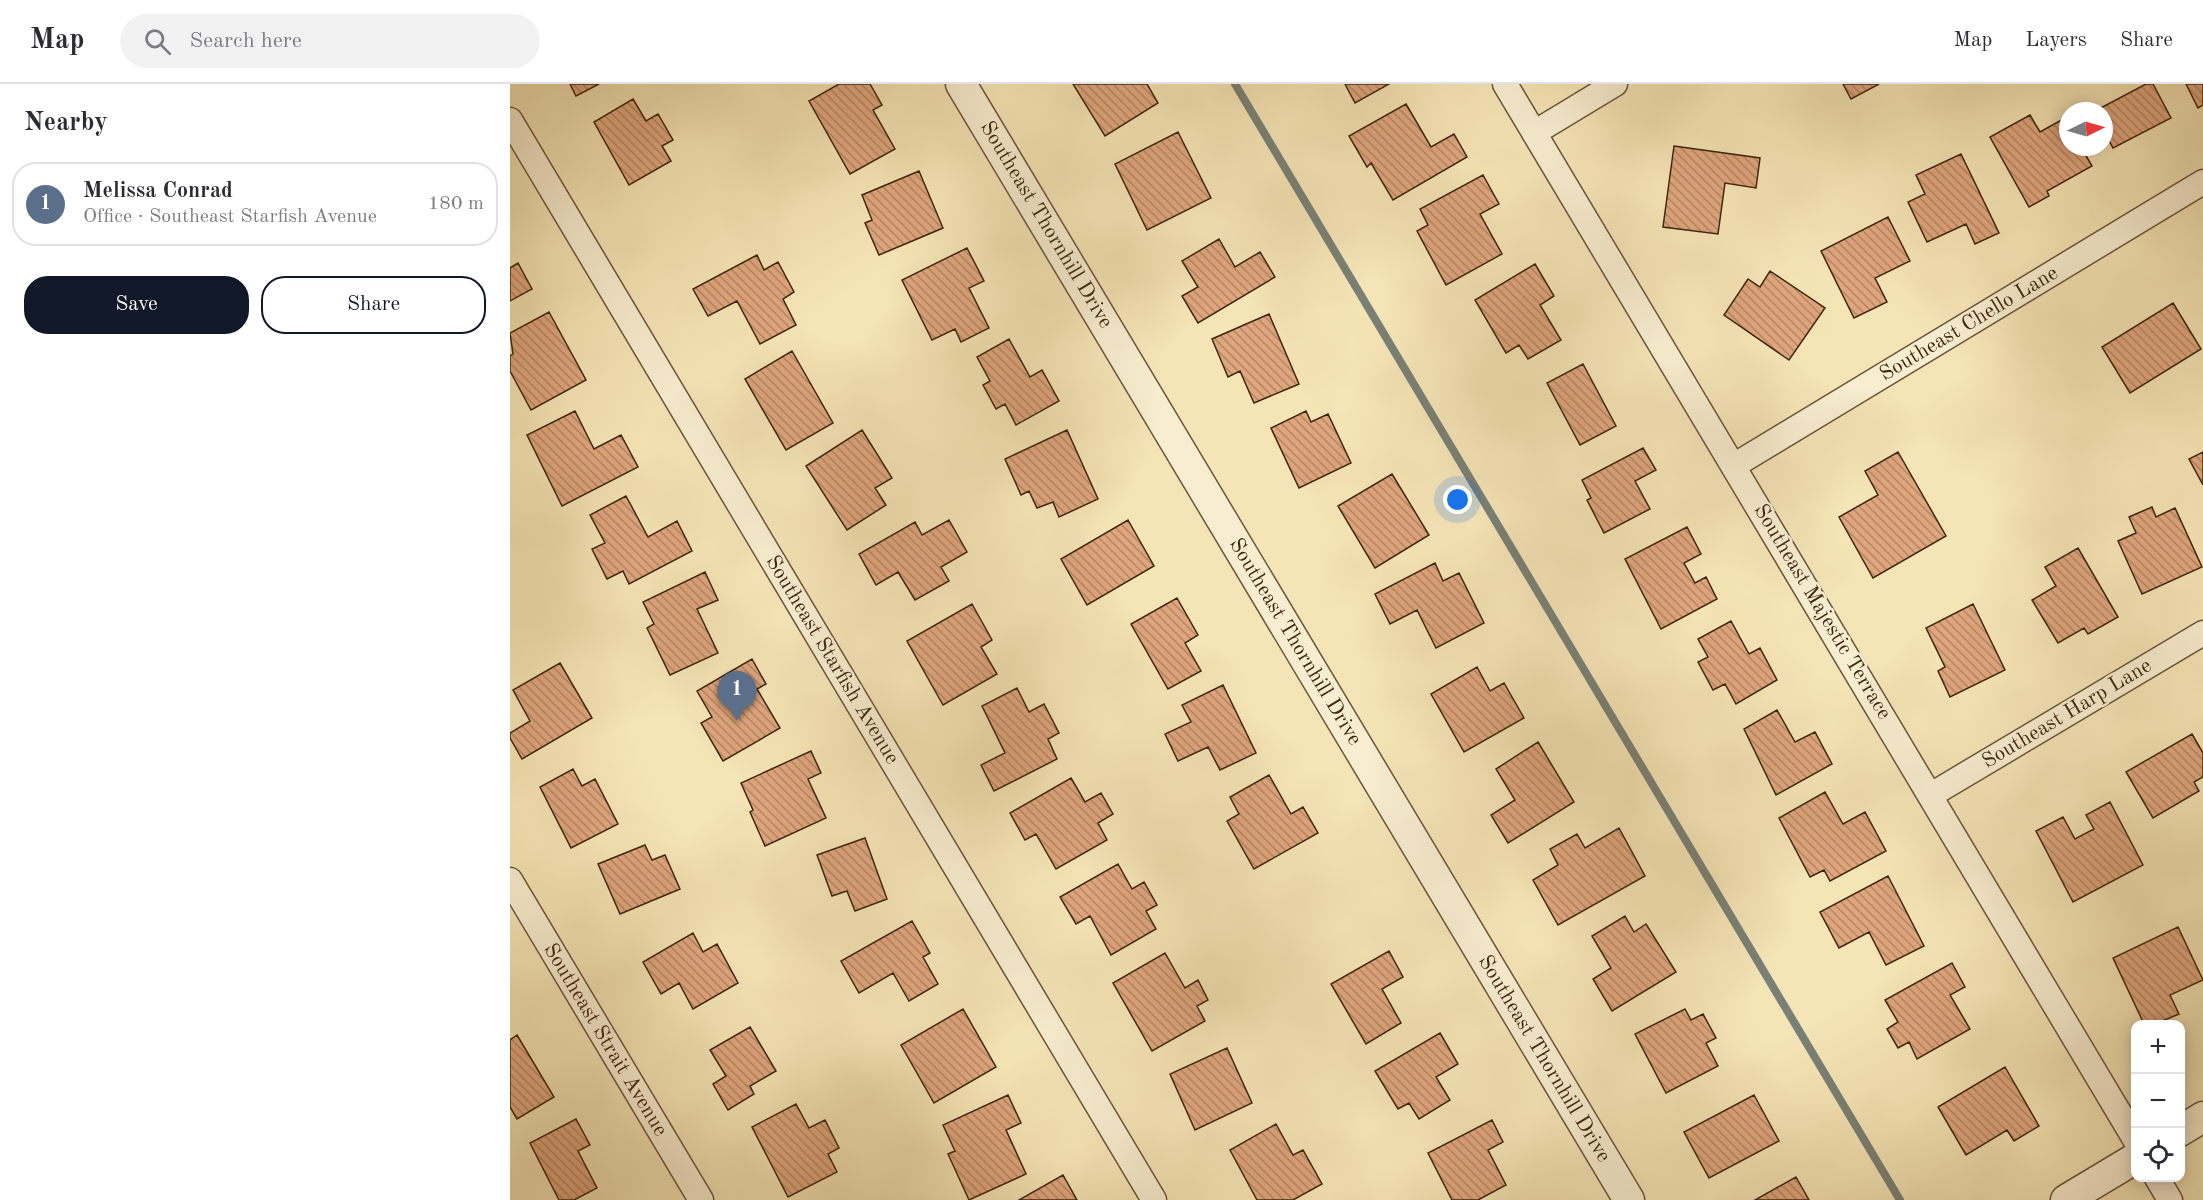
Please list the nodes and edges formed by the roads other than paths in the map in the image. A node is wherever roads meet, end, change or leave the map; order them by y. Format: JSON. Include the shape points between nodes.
{"nodes":[{"id":1,"x":962,"y":84,"type":"edge"},
{"id":2,"x":1505,"y":84,"type":"edge"},
{"id":3,"x":1615,"y":84,"type":"edge"},
{"id":4,"x":510,"y":120,"type":"edge"},
{"id":5,"x":1534,"y":134,"type":"junction"},
{"id":6,"x":2203,"y":182,"type":"edge"},
{"id":7,"x":1735,"y":465,"type":"junction"},
{"id":8,"x":2203,"y":633,"type":"edge"},
{"id":9,"x":1931,"y":795,"type":"junction"},
{"id":10,"x":510,"y":880,"type":"edge"},
{"id":11,"x":2203,"y":1117,"type":"edge"},
{"id":12,"x":2185,"y":1128,"type":"edge"},
{"id":13,"x":2131,"y":1133,"type":"edge"},
{"id":14,"x":2131,"y":1161,"type":"edge"},
{"id":15,"x":2159,"y":1182,"type":"edge"},
{"id":16,"x":701,"y":1200,"type":"edge"},
{"id":17,"x":1154,"y":1200,"type":"edge"},
{"id":18,"x":1629,"y":1200,"type":"edge"},
{"id":19,"x":2066,"y":1200,"type":"edge"},
{"id":20,"x":2170,"y":1200,"type":"edge"}],
"edges":[{"from":1,"to":18,"type":"street","name":"Southeast Thornhill Drive"},
{"from":2,"to":5,"type":"street","name":"Southeast Majestic Terrace"},
{"from":3,"to":5,"type":"street"},
{"from":4,"to":17,"type":"street","name":"Southeast Starfish Avenue"},
{"from":5,"to":7,"type":"street","name":"Southeast Majestic Terrace"},
{"from":6,"to":7,"type":"street","name":"Southeast Chello Lane"},
{"from":7,"to":9,"type":"street","name":"Southeast Majestic Terrace"},
{"from":8,"to":9,"type":"street","name":"Southeast Harp Lane"},
{"from":9,"to":13,"type":"street","name":"Southeast Majestic Terrace"},
{"from":10,"to":16,"type":"street","name":"Southeast Strait Avenue"},
{"from":11,"to":12,"type":"street"},
{"from":14,"to":19,"type":"street"},
{"from":15,"to":20,"type":"street"}]}
